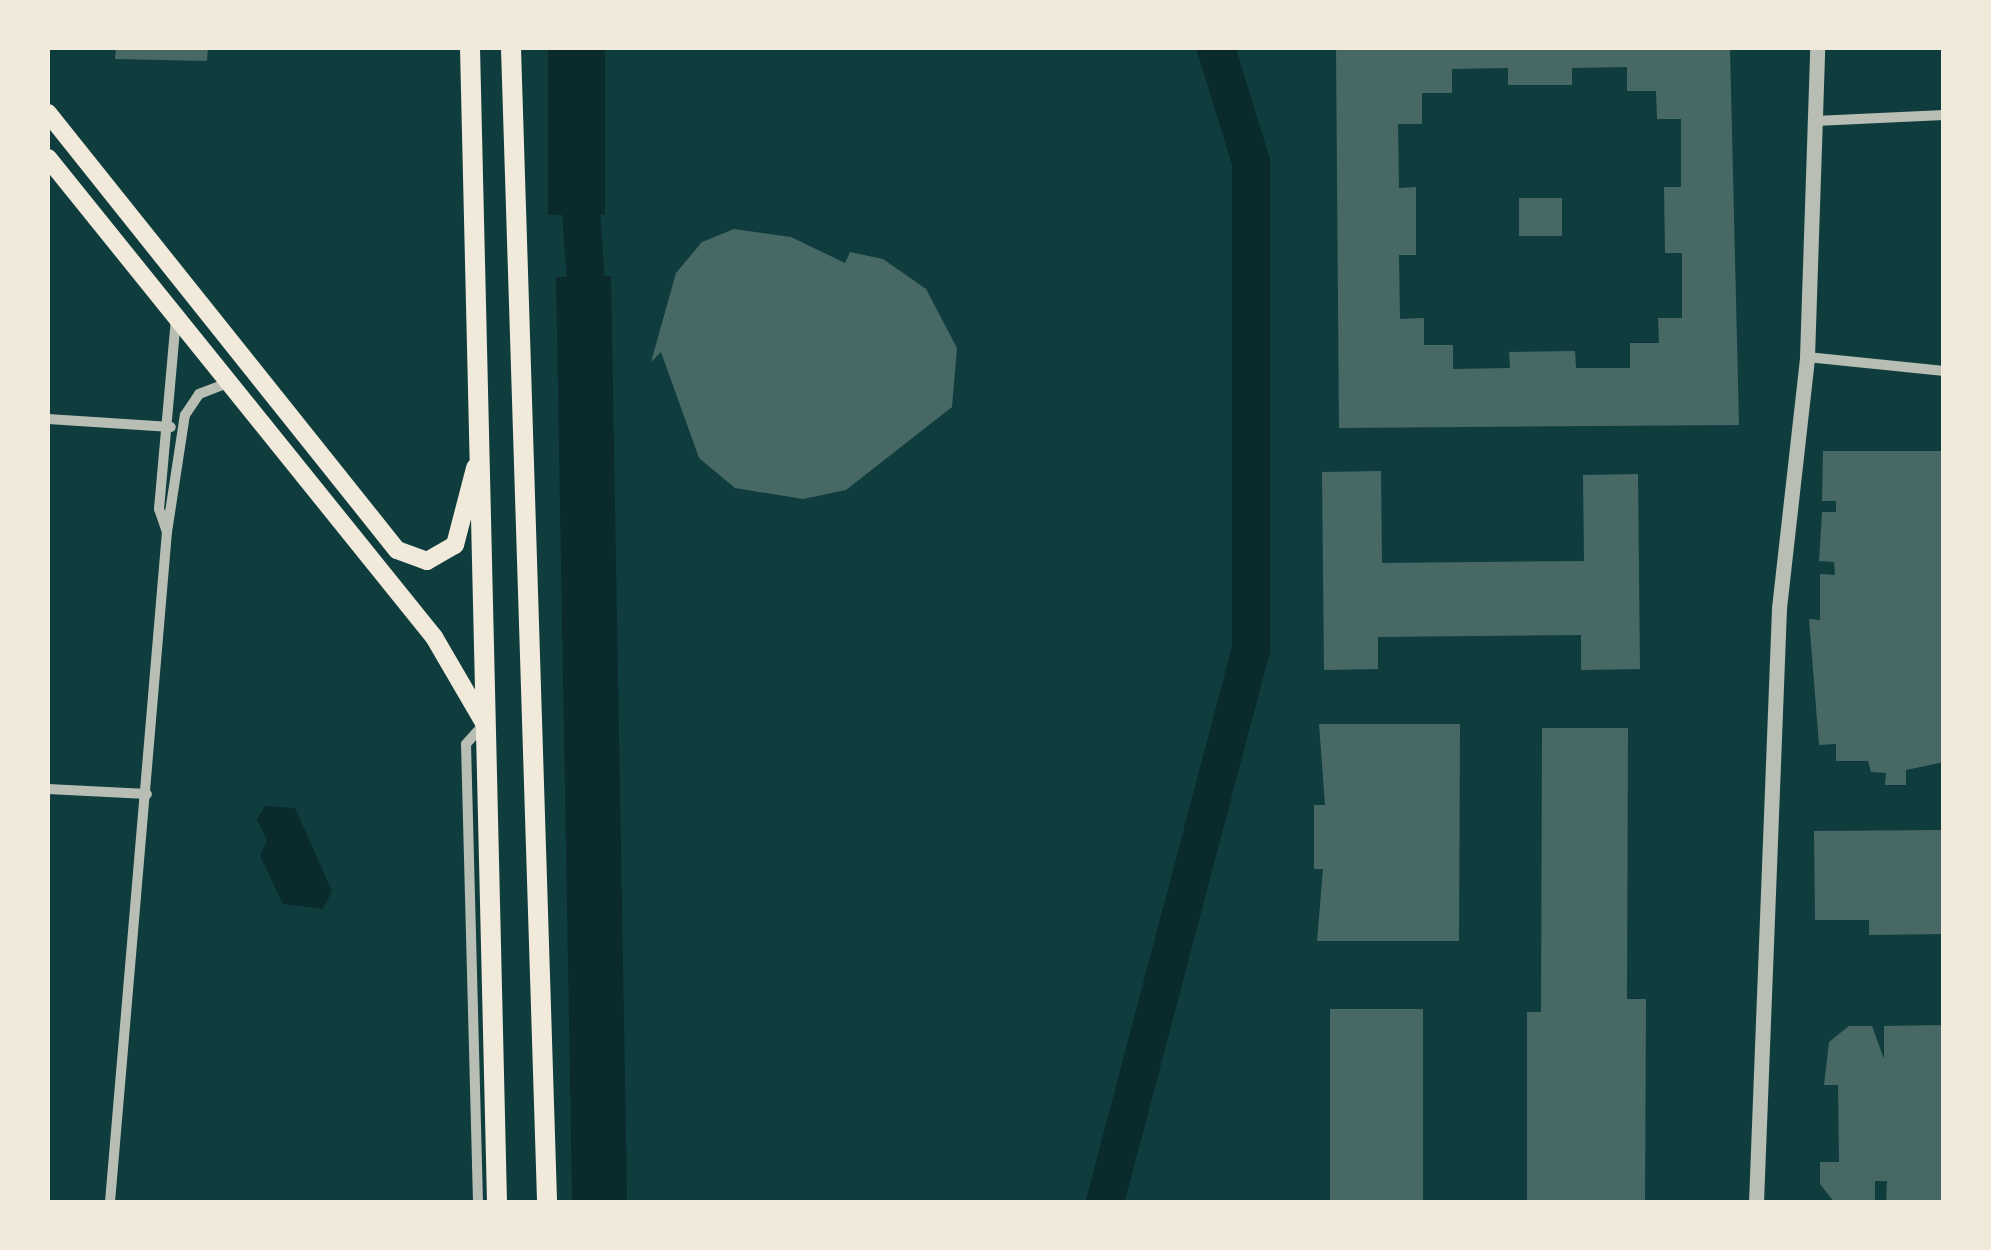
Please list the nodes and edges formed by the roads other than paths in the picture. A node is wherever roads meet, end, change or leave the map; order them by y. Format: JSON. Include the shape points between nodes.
{"nodes":[{"id":1,"x":470,"y":48,"type":"edge"},
{"id":2,"x":511,"y":48,"type":"edge"},
{"id":3,"x":1818,"y":48,"type":"edge"},
{"id":4,"x":48,"y":113,"type":"edge"},
{"id":5,"x":1944,"y":115,"type":"edge"},
{"id":6,"x":1815,"y":121,"type":"junction"},
{"id":7,"x":48,"y":158,"type":"edge"},
{"id":8,"x":176,"y":317,"type":"junction"},
{"id":9,"x":1807,"y":357,"type":"junction"},
{"id":10,"x":1944,"y":371,"type":"edge"},
{"id":11,"x":228,"y":383,"type":"junction"},
{"id":12,"x":48,"y":419,"type":"edge"},
{"id":13,"x":166,"y":426,"type":"junction"},
{"id":14,"x":183,"y":428,"type":"junction"},
{"id":15,"x":476,"y":463,"type":"junction"},
{"id":16,"x":167,"y":532,"type":"junction"},
{"id":17,"x":484,"y":724,"type":"junction"},
{"id":18,"x":48,"y":788,"type":"edge"},
{"id":19,"x":147,"y":794,"type":"junction"},
{"id":20,"x":110,"y":1202,"type":"edge"},
{"id":21,"x":478,"y":1202,"type":"edge"},
{"id":22,"x":497,"y":1202,"type":"edge"},
{"id":23,"x":547,"y":1202,"type":"edge"},
{"id":24,"x":1756,"y":1202,"type":"edge"}],
"edges":[{"from":1,"to":15,"type":"highway"},
{"from":2,"to":23,"type":"highway"},
{"from":3,"to":6,"type":"street"},
{"from":4,"to":15,"type":"main road","via":[[398,550],[427,561],[455,546]]},
{"from":5,"to":6,"type":"street"},
{"from":6,"to":9,"type":"street"},
{"from":7,"to":8,"type":"main road"},
{"from":8,"to":11,"type":"main road"},
{"from":8,"to":13,"type":"street"},
{"from":9,"to":10,"type":"street"},
{"from":9,"to":24,"type":"street","via":[[1779,608]]},
{"from":11,"to":14,"type":"street","via":[[199,394]]},
{"from":11,"to":17,"type":"main road","via":[[441,647]]},
{"from":12,"to":13,"type":"street"},
{"from":13,"to":14,"type":"street"},
{"from":13,"to":16,"type":"street","via":[[160,509]]},
{"from":14,"to":16,"type":"street"},
{"from":15,"to":17,"type":"highway"},
{"from":16,"to":19,"type":"street"},
{"from":17,"to":21,"type":"street","via":[[466,744]]},
{"from":17,"to":22,"type":"highway"},
{"from":18,"to":19,"type":"street"},
{"from":19,"to":20,"type":"street"}]}
